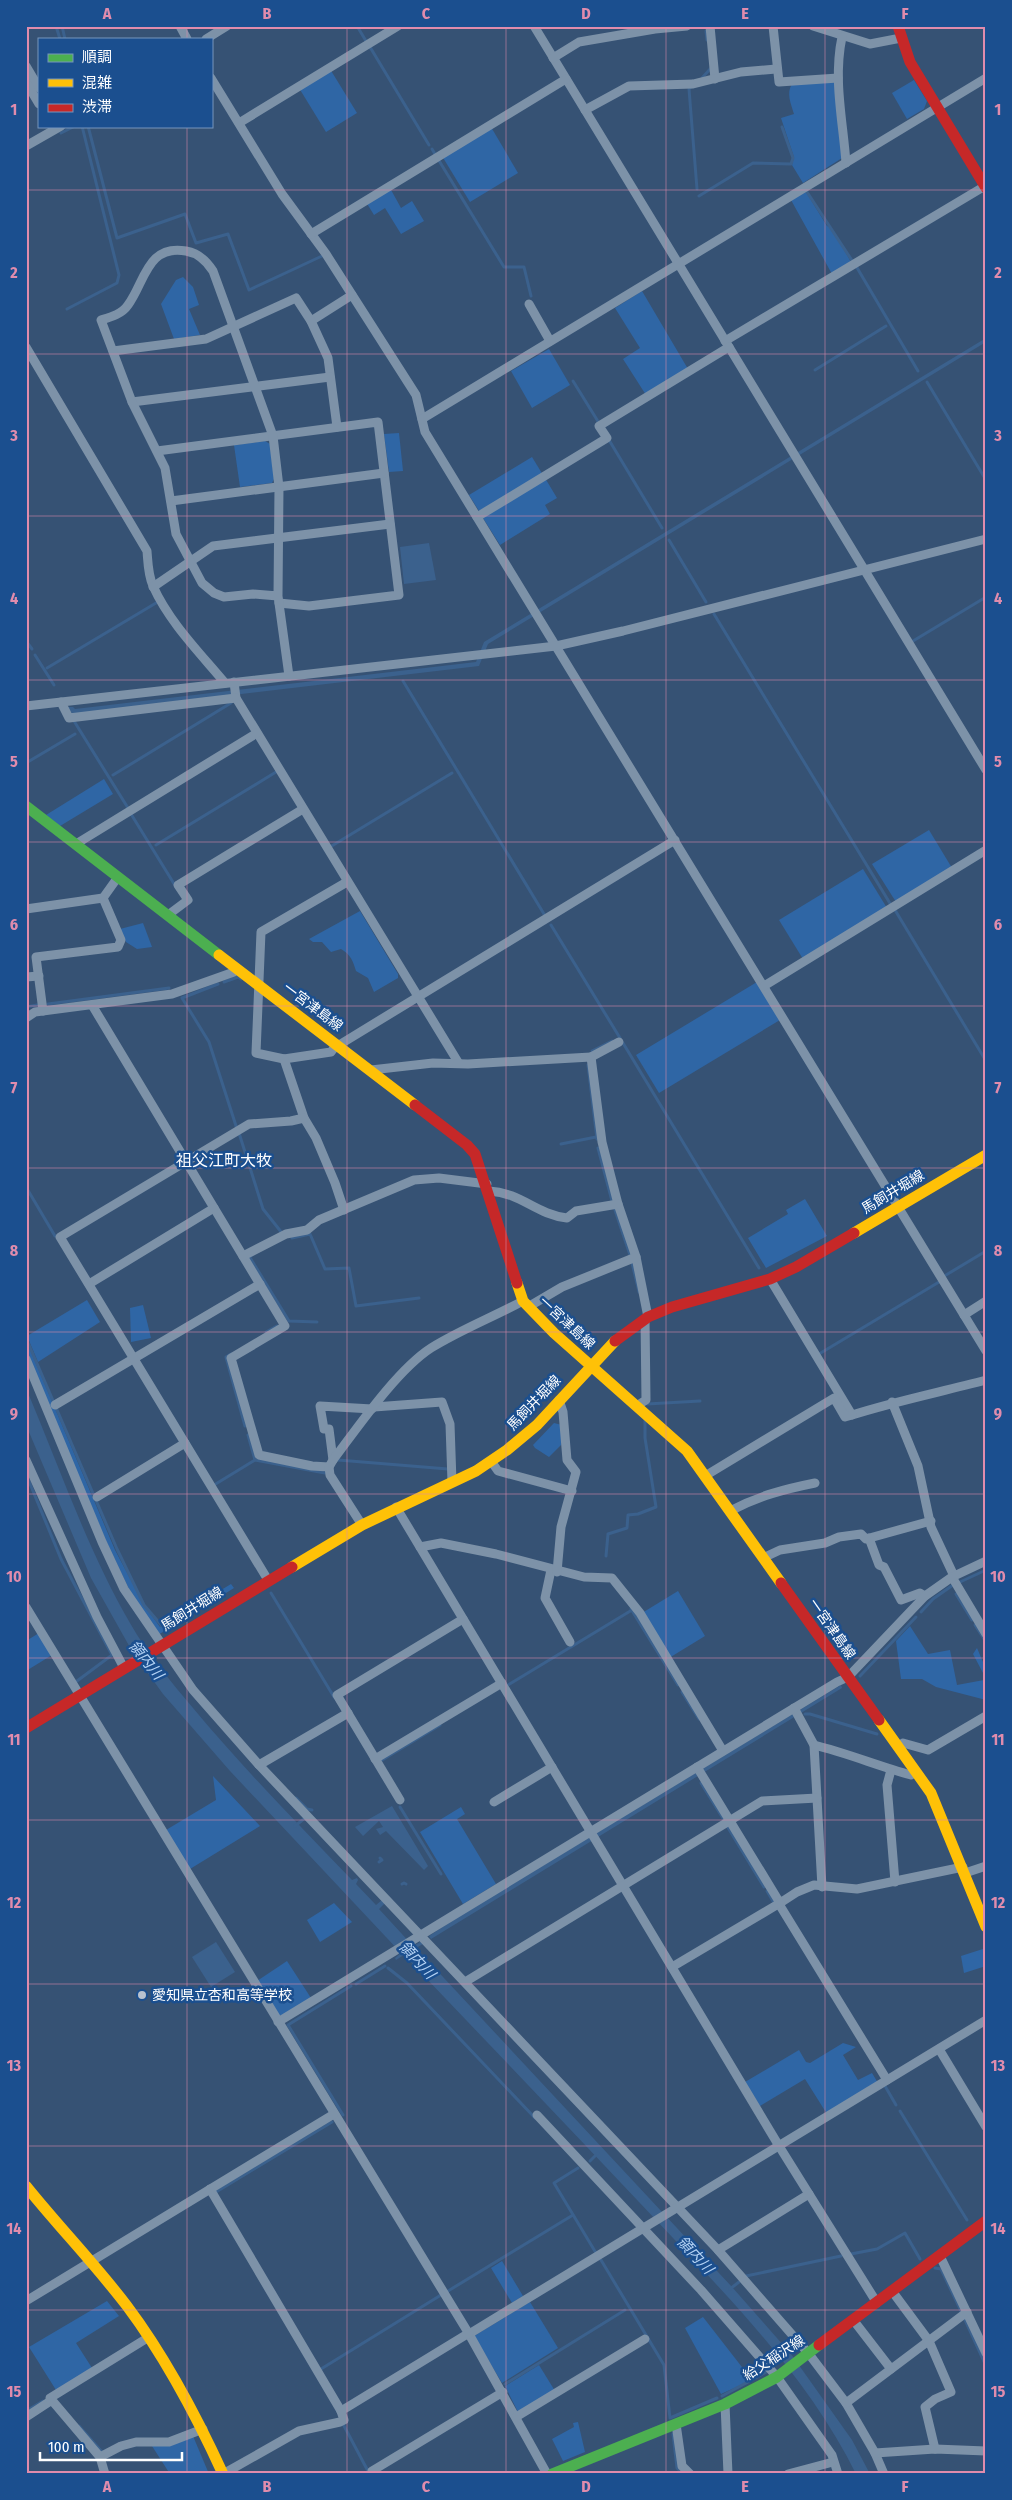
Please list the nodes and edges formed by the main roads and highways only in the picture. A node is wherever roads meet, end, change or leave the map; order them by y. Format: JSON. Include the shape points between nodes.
{"nodes":[{"id":1,"x":898,"y":26,"type":"edge"},
{"id":2,"x":985,"y":187,"type":"edge"},
{"id":3,"x":26,"y":806,"type":"edge"},
{"id":4,"x":986,"y":1155,"type":"edge"},
{"id":5,"x":590,"y":1364,"type":"junction"},
{"id":6,"x":26,"y":1728,"type":"edge"},
{"id":7,"x":985,"y":1921,"type":"edge"},
{"id":8,"x":26,"y":2186,"type":"edge"},
{"id":9,"x":986,"y":2221,"type":"edge"},
{"id":10,"x":223,"y":2474,"type":"edge"},
{"id":11,"x":552,"y":2474,"type":"edge"}],
"edges":[{"from":1,"to":2,"type":"main road","via":[[910,62]]},
{"from":3,"to":5,"type":"main road","name":"一宮津島線","via":[[467,1145],[475,1154],[488,1188],[518,1290],[526,1304]]},
{"from":4,"to":5,"type":"main road","name":"馬飼井堀線","via":[[796,1267],[770,1279],[672,1307],[647,1318]]},
{"from":5,"to":6,"type":"main road","name":"馬飼井堀線","via":[[537,1425],[491,1461],[362,1525]]},
{"from":5,"to":7,"type":"main road","name":"一宮津島線","via":[[687,1451],[898,1747],[938,1806]]},
{"from":8,"to":10,"type":"main road","via":[[126,2304],[149,2337],[182,2388]]},
{"from":9,"to":11,"type":"main road","name":"給父稲沢線","via":[[778,2376],[725,2404]]}]}
